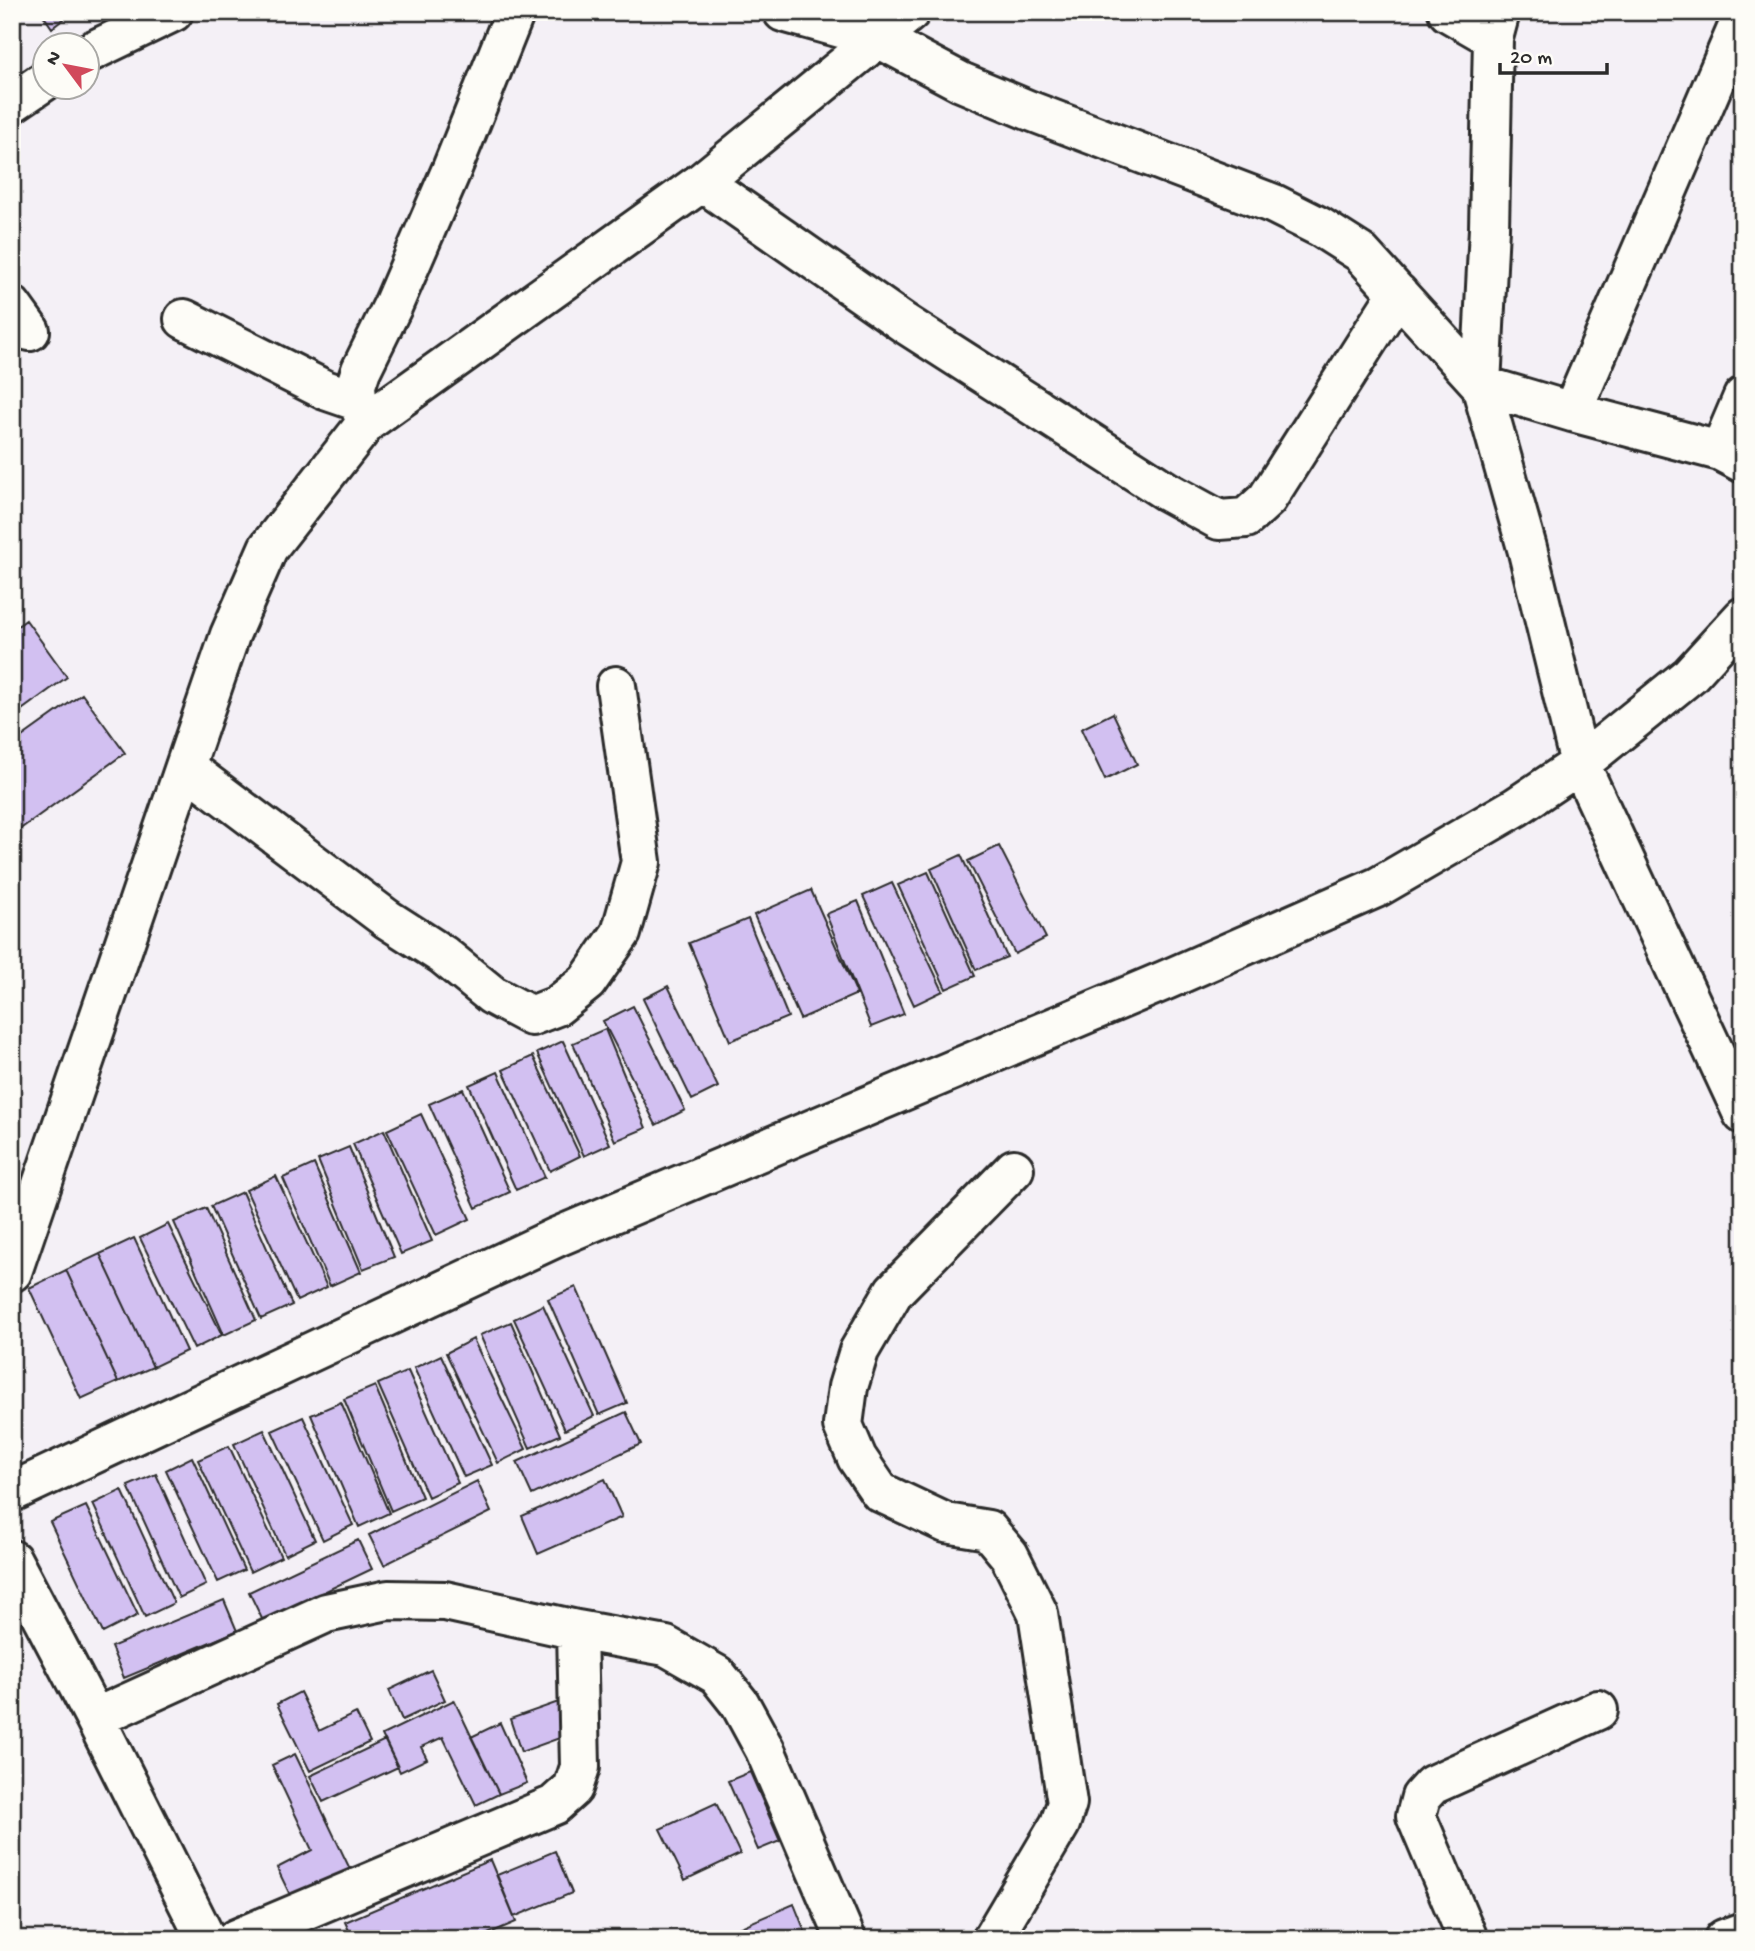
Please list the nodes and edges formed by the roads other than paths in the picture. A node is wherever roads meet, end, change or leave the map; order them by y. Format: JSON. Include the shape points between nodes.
{"nodes":[{"id":1,"x":173,"y":12,"type":"edge"},
{"id":2,"x":515,"y":12,"type":"edge"},
{"id":3,"x":783,"y":12,"type":"edge"},
{"id":4,"x":910,"y":12,"type":"edge"},
{"id":5,"x":1448,"y":12,"type":"edge"},
{"id":6,"x":1743,"y":15,"type":"edge"},
{"id":7,"x":1496,"y":25,"type":"edge"},
{"id":8,"x":880,"y":39,"type":"junction"},
{"id":9,"x":102,"y":45,"type":"edge"},
{"id":10,"x":32,"y":89,"type":"edge"},
{"id":11,"x":12,"y":103,"type":"edge"},
{"id":12,"x":702,"y":181,"type":"junction"},
{"id":13,"x":1398,"y":293,"type":"junction"},
{"id":14,"x":184,"y":319,"type":"dead end"},
{"id":15,"x":1481,"y":385,"type":"junction"},
{"id":16,"x":1743,"y":397,"type":"edge"},
{"id":17,"x":362,"y":412,"type":"junction"},
{"id":18,"x":1572,"y":412,"type":"junction"},
{"id":19,"x":1732,"y":457,"type":"edge"},
{"id":20,"x":1743,"y":617,"type":"edge"},
{"id":21,"x":616,"y":686,"type":"dead end"},
{"id":22,"x":1580,"y":764,"type":"junction"},
{"id":23,"x":185,"y":767,"type":"junction"},
{"id":24,"x":1733,"y":1066,"type":"edge"},
{"id":25,"x":1743,"y":1114,"type":"edge"},
{"id":26,"x":1014,"y":1169,"type":"dead end"},
{"id":27,"x":12,"y":1272,"type":"edge"},
{"id":28,"x":12,"y":1492,"type":"edge"},
{"id":29,"x":12,"y":1560,"type":"edge"},
{"id":30,"x":577,"y":1630,"type":"junction"},
{"id":31,"x":1598,"y":1710,"type":"dead end"},
{"id":32,"x":95,"y":1718,"type":"junction"},
{"id":33,"x":1743,"y":1932,"type":"edge"},
{"id":34,"x":206,"y":1939,"type":"edge"},
{"id":35,"x":236,"y":1939,"type":"edge"},
{"id":36,"x":846,"y":1939,"type":"edge"},
{"id":37,"x":992,"y":1939,"type":"edge"},
{"id":38,"x":1468,"y":1939,"type":"edge"},
{"id":39,"x":1724,"y":1939,"type":"edge"}],
"edges":[{"from":1,"to":9,"type":"street"},
{"from":2,"to":17,"type":"street","via":[[435,208],[361,370],[356,386]]},
{"from":3,"to":8,"type":"street"},
{"from":4,"to":8,"type":"street"},
{"from":5,"to":7,"type":"street"},
{"from":6,"to":18,"type":"street"},
{"from":7,"to":15,"type":"street"},
{"from":8,"to":12,"type":"street"},
{"from":8,"to":13,"type":"street","via":[[972,87],[1275,204],[1361,253]]},
{"from":10,"to":11,"type":"street"},
{"from":12,"to":13,"type":"street","via":[[904,323],[1166,491],[1219,520],[1246,517],[1267,499]]},
{"from":12,"to":17,"type":"street"},
{"from":13,"to":15,"type":"street"},
{"from":14,"to":17,"type":"street"},
{"from":15,"to":18,"type":"street"},
{"from":15,"to":22,"type":"street"},
{"from":16,"to":19,"type":"street"},
{"from":17,"to":23,"type":"street","via":[[268,548],[230,635]]},
{"from":18,"to":19,"type":"street"},
{"from":20,"to":22,"type":"street","via":[[1690,675]]},
{"from":21,"to":23,"type":"street","via":[[641,862],[621,933],[587,982],[557,1006],[531,1016],[492,995]]},
{"from":22,"to":24,"type":"street"},
{"from":22,"to":28,"type":"street","via":[[1378,887],[557,1237]]},
{"from":23,"to":27,"type":"street"},
{"from":24,"to":25,"type":"street"},
{"from":26,"to":37,"type":"street","via":[[894,1291],[859,1351],[842,1425],[880,1492],[946,1523],[988,1530],[1009,1555],[1038,1613],[1067,1803],[1060,1824]]},
{"from":29,"to":32,"type":"street"},
{"from":30,"to":32,"type":"street","via":[[445,1601],[388,1600],[326,1613]]},
{"from":30,"to":35,"type":"street","via":[[580,1767],[573,1788],[554,1805]]},
{"from":30,"to":36,"type":"street","via":[[666,1646],[717,1675],[740,1704],[765,1750]]},
{"from":31,"to":38,"type":"street","via":[[1433,1785],[1421,1797],[1416,1816]]},
{"from":32,"to":34,"type":"street"},
{"from":33,"to":39,"type":"street"}]}
